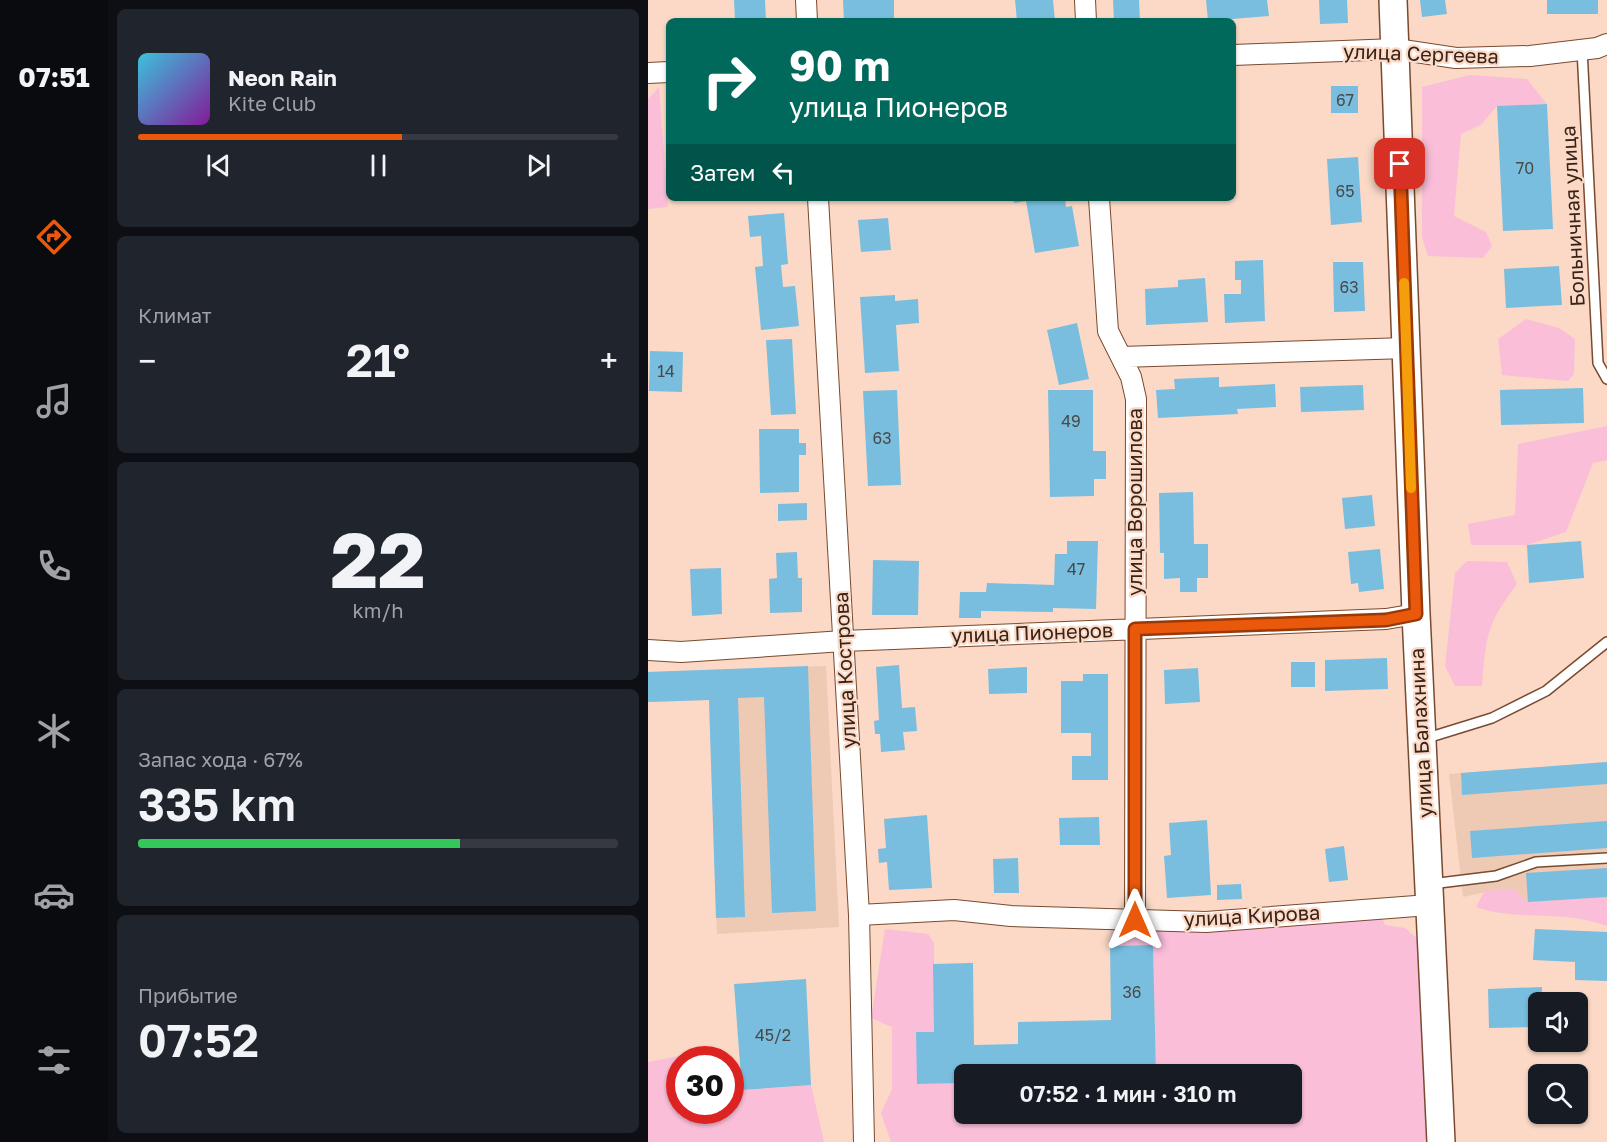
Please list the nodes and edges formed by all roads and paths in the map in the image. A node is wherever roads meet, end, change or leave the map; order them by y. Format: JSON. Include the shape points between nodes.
{"nodes":[{"id":1,"x":806,"y":0,"type":"edge"},
{"id":2,"x":1084,"y":0,"type":"edge"},
{"id":3,"x":1393,"y":0,"type":"edge"},
{"id":4,"x":807,"y":18,"type":"edge"},
{"id":5,"x":1086,"y":18,"type":"edge"},
{"id":6,"x":1607,"y":44,"type":"edge"},
{"id":7,"x":1396,"y":49,"type":"junction"},
{"id":8,"x":1582,"y":49,"type":"junction"},
{"id":9,"x":1236,"y":55,"type":"edge"},
{"id":10,"x":666,"y":72,"type":"edge"},
{"id":11,"x":648,"y":73,"type":"edge"},
{"id":12,"x":818,"y":201,"type":"edge"},
{"id":13,"x":1099,"y":201,"type":"edge"},
{"id":14,"x":1407,"y":348,"type":"junction"},
{"id":15,"x":1121,"y":357,"type":"junction"},
{"id":16,"x":1607,"y":379,"type":"edge"},
{"id":17,"x":1416,"y":614,"type":"junction"},
{"id":18,"x":1135,"y":629,"type":"junction"},
{"id":19,"x":843,"y":641,"type":"junction"},
{"id":20,"x":1607,"y":642,"type":"edge"},
{"id":21,"x":648,"y":650,"type":"edge"},
{"id":22,"x":1422,"y":740,"type":"junction"},
{"id":23,"x":1607,"y":858,"type":"edge"},
{"id":24,"x":1429,"y":894,"type":"junction"},
{"id":25,"x":859,"y":915,"type":"junction"},
{"id":26,"x":1135,"y":920,"type":"junction"},
{"id":27,"x":864,"y":1142,"type":"edge"},
{"id":28,"x":1441,"y":1142,"type":"edge"}],
"edges":[{"from":1,"to":4,"type":"street"},
{"from":2,"to":5,"type":"street"},
{"from":3,"to":7,"type":"street","name":"улица Балахнина"},
{"from":6,"to":8,"type":"street","name":"улица Сергеева"},
{"from":7,"to":8,"type":"street","name":"улица Сергеева","via":[[1456,58],[1530,56]]},
{"from":7,"to":9,"type":"street","name":"улица Сергеева"},
{"from":7,"to":14,"type":"street","name":"улица Балахнина"},
{"from":8,"to":16,"type":"lane","name":"Больничная улица","via":[[1598,363]]},
{"from":10,"to":11,"type":"street"},
{"from":12,"to":19,"type":"street","name":"улица Кострова"},
{"from":13,"to":15,"type":"street","name":"улица Ворошилова","via":[[1108,331]]},
{"from":14,"to":15,"type":"street"},
{"from":14,"to":17,"type":"street","name":"улица Балахнина"},
{"from":15,"to":18,"type":"street","name":"улица Ворошилова","via":[[1136,399]]},
{"from":17,"to":18,"type":"street","name":"улица Пионеров","via":[[1386,620]]},
{"from":17,"to":22,"type":"street","name":"улица Балахнина"},
{"from":18,"to":19,"type":"street","name":"улица Пионеров"},
{"from":18,"to":26,"type":"street","name":"улица Ворошилова"},
{"from":19,"to":21,"type":"street","name":"улица Пионеров"},
{"from":19,"to":25,"type":"street","name":"улица Кострова"},
{"from":20,"to":22,"type":"lane","via":[[1546,691],[1492,718]]},
{"from":22,"to":24,"type":"street","name":"улица Балахнина"},
{"from":23,"to":24,"type":"lane","via":[[1536,861]]},
{"from":24,"to":26,"type":"street","name":"улица Кирова","via":[[1206,922]]},
{"from":24,"to":28,"type":"street","name":"улица Балахнина"},
{"from":25,"to":26,"type":"street","name":"улица Кирова","via":[[954,910]]},
{"from":25,"to":27,"type":"street","name":"улица Кострова"}]}
